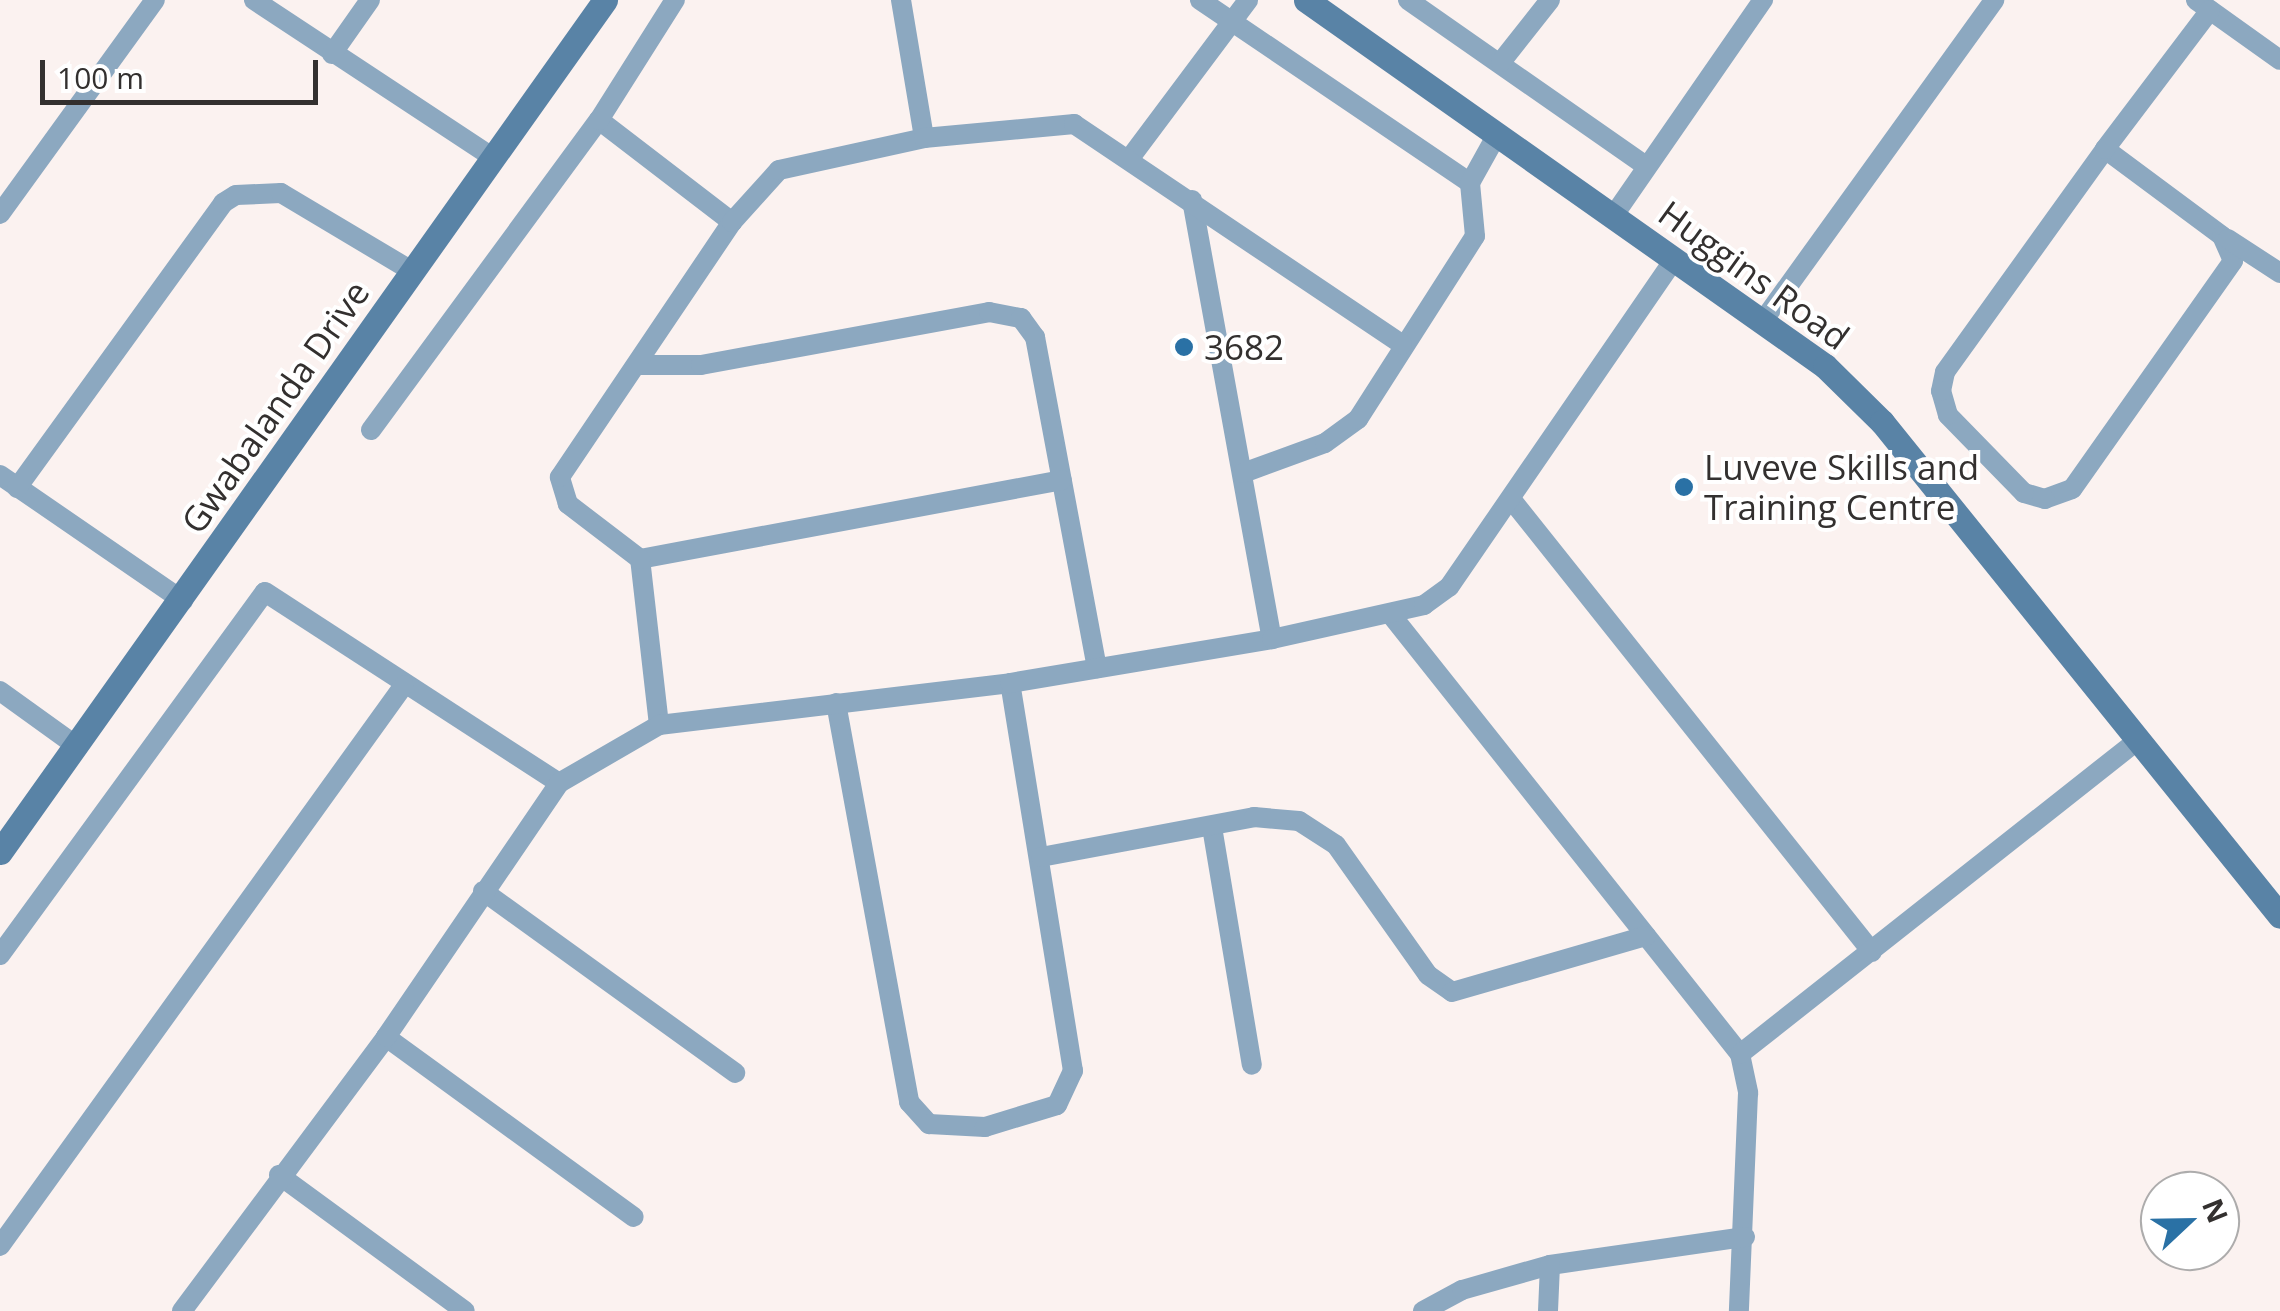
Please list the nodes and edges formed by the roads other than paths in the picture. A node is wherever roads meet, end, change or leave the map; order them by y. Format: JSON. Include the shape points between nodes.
{"nodes":[{"id":1,"x":156,"y":0,"type":"edge"},
{"id":2,"x":254,"y":0,"type":"edge"},
{"id":3,"x":370,"y":0,"type":"edge"},
{"id":4,"x":605,"y":0,"type":"edge"},
{"id":5,"x":676,"y":0,"type":"edge"},
{"id":6,"x":901,"y":0,"type":"edge"},
{"id":7,"x":1200,"y":0,"type":"edge"},
{"id":8,"x":1248,"y":0,"type":"edge"},
{"id":9,"x":1306,"y":0,"type":"edge"},
{"id":10,"x":1408,"y":0,"type":"edge"},
{"id":11,"x":1550,"y":0,"type":"edge"},
{"id":12,"x":1764,"y":0,"type":"edge"},
{"id":13,"x":1994,"y":0,"type":"edge"},
{"id":14,"x":2203,"y":5,"type":"edge"},
{"id":15,"x":1232,"y":22,"type":"junction"},
{"id":16,"x":332,"y":54,"type":"junction"},
{"id":17,"x":2280,"y":60,"type":"edge"},
{"id":18,"x":1502,"y":62,"type":"junction"},
{"id":19,"x":600,"y":120,"type":"junction"},
{"id":20,"x":924,"y":138,"type":"junction"},
{"id":21,"x":1495,"y":138,"type":"junction"},
{"id":22,"x":2105,"y":149,"type":"junction"},
{"id":23,"x":494,"y":158,"type":"junction"},
{"id":24,"x":1130,"y":158,"type":"junction"},
{"id":25,"x":1646,"y":166,"type":"junction"},
{"id":26,"x":1470,"y":183,"type":"junction"},
{"id":27,"x":1192,"y":200,"type":"junction"},
{"id":28,"x":0,"y":214,"type":"edge"},
{"id":29,"x":1614,"y":215,"type":"junction"},
{"id":30,"x":732,"y":222,"type":"junction"},
{"id":31,"x":2222,"y":236,"type":"junction"},
{"id":32,"x":1672,"y":262,"type":"junction"},
{"id":33,"x":412,"y":271,"type":"junction"},
{"id":34,"x":2280,"y":273,"type":"edge"},
{"id":35,"x":1765,"y":318,"type":"junction"},
{"id":36,"x":1402,"y":344,"type":"junction"},
{"id":37,"x":636,"y":365,"type":"junction"},
{"id":38,"x":370,"y":430,"type":"dead end"},
{"id":39,"x":1243,"y":473,"type":"junction"},
{"id":40,"x":1062,"y":480,"type":"junction"},
{"id":41,"x":9,"y":482,"type":"edge"},
{"id":42,"x":1511,"y":499,"type":"junction"},
{"id":43,"x":640,"y":559,"type":"junction"},
{"id":44,"x":183,"y":600,"type":"junction"},
{"id":45,"x":1392,"y":616,"type":"junction"},
{"id":46,"x":1272,"y":640,"type":"junction"},
{"id":47,"x":1097,"y":668,"type":"junction"},
{"id":48,"x":1010,"y":683,"type":"junction"},
{"id":49,"x":404,"y":686,"type":"junction"},
{"id":50,"x":0,"y":691,"type":"edge"},
{"id":51,"x":836,"y":703,"type":"junction"},
{"id":52,"x":659,"y":725,"type":"junction"},
{"id":53,"x":2138,"y":740,"type":"junction"},
{"id":54,"x":78,"y":747,"type":"junction"},
{"id":55,"x":559,"y":784,"type":"junction"},
{"id":56,"x":1212,"y":827,"type":"junction"},
{"id":57,"x":0,"y":852,"type":"edge"},
{"id":58,"x":1041,"y":857,"type":"junction"},
{"id":59,"x":482,"y":890,"type":"junction"},
{"id":60,"x":2280,"y":916,"type":"edge"},
{"id":61,"x":1646,"y":936,"type":"junction"},
{"id":62,"x":1872,"y":952,"type":"junction"},
{"id":63,"x":0,"y":955,"type":"edge"},
{"id":64,"x":386,"y":1037,"type":"junction"},
{"id":65,"x":1740,"y":1054,"type":"junction"},
{"id":66,"x":1252,"y":1065,"type":"dead end"},
{"id":67,"x":735,"y":1073,"type":"dead end"},
{"id":68,"x":279,"y":1176,"type":"junction"},
{"id":69,"x":634,"y":1217,"type":"dead end"},
{"id":70,"x":1745,"y":1237,"type":"junction"},
{"id":71,"x":0,"y":1246,"type":"edge"},
{"id":72,"x":1550,"y":1265,"type":"junction"},
{"id":73,"x":182,"y":1311,"type":"edge"},
{"id":74,"x":465,"y":1311,"type":"edge"},
{"id":75,"x":1423,"y":1311,"type":"edge"},
{"id":76,"x":1548,"y":1311,"type":"edge"},
{"id":77,"x":1739,"y":1311,"type":"edge"}],
"edges":[{"from":1,"to":28,"type":"street"},
{"from":2,"to":16,"type":"street"},
{"from":3,"to":16,"type":"street"},
{"from":4,"to":23,"type":"street","name":"Gwabalanda Drive"},
{"from":5,"to":19,"type":"street"},
{"from":6,"to":20,"type":"street"},
{"from":7,"to":15,"type":"street"},
{"from":8,"to":15,"type":"street"},
{"from":9,"to":21,"type":"street","name":"Huggins Road"},
{"from":10,"to":18,"type":"street"},
{"from":11,"to":18,"type":"street"},
{"from":12,"to":25,"type":"street"},
{"from":13,"to":35,"type":"street"},
{"from":14,"to":17,"type":"street"},
{"from":14,"to":22,"type":"street"},
{"from":15,"to":24,"type":"street"},
{"from":15,"to":26,"type":"street"},
{"from":16,"to":23,"type":"street"},
{"from":18,"to":25,"type":"street"},
{"from":19,"to":30,"type":"street"},
{"from":19,"to":38,"type":"street"},
{"from":20,"to":24,"type":"street","via":[[1074,124]]},
{"from":20,"to":30,"type":"street","via":[[779,170]]},
{"from":21,"to":26,"type":"street"},
{"from":21,"to":29,"type":"street","name":"Huggins Road"},
{"from":22,"to":31,"type":"street"},
{"from":22,"to":31,"type":"street","via":[[1942,384],[1948,415],[2024,494],[2058,498],[2072,489],[2233,261]]},
{"from":23,"to":33,"type":"street","name":"Gwabalanda Drive"},
{"from":24,"to":27,"type":"street"},
{"from":25,"to":29,"type":"street"},
{"from":26,"to":36,"type":"street","via":[[1476,236]]},
{"from":27,"to":36,"type":"street"},
{"from":27,"to":39,"type":"street"},
{"from":29,"to":32,"type":"street","name":"Huggins Road"},
{"from":30,"to":37,"type":"street"},
{"from":31,"to":34,"type":"street"},
{"from":32,"to":35,"type":"street","name":"Huggins Road"},
{"from":32,"to":42,"type":"street"},
{"from":33,"to":41,"type":"street","via":[[281,193],[236,195],[223,203]]},
{"from":33,"to":44,"type":"street","name":"Gwabalanda Drive"},
{"from":35,"to":53,"type":"street","name":"Huggins Road","via":[[1882,422]]},
{"from":36,"to":39,"type":"street","via":[[1358,419],[1325,442]]},
{"from":37,"to":40,"type":"street","via":[[700,365],[1008,314],[1021,318],[1036,337]]},
{"from":37,"to":43,"type":"street","via":[[560,477],[560,491]]},
{"from":39,"to":46,"type":"street"},
{"from":40,"to":43,"type":"street"},
{"from":40,"to":47,"type":"street"},
{"from":41,"to":44,"type":"street"},
{"from":42,"to":45,"type":"street","via":[[1449,587]]},
{"from":42,"to":62,"type":"street"},
{"from":43,"to":52,"type":"street"},
{"from":44,"to":54,"type":"street","name":"Gwabalanda Drive"},
{"from":45,"to":46,"type":"street"},
{"from":45,"to":61,"type":"street"},
{"from":46,"to":47,"type":"street"},
{"from":47,"to":48,"type":"street"},
{"from":48,"to":51,"type":"street"},
{"from":48,"to":58,"type":"street"},
{"from":49,"to":55,"type":"street"},
{"from":49,"to":63,"type":"street","via":[[273,592],[258,595]]},
{"from":49,"to":71,"type":"street"},
{"from":50,"to":54,"type":"street"},
{"from":51,"to":52,"type":"street"},
{"from":51,"to":58,"type":"street","via":[[909,1102],[929,1124],[985,1127],[1033,1116],[1064,1099],[1072,1083]]},
{"from":52,"to":55,"type":"street"},
{"from":53,"to":60,"type":"street","name":"Huggins Road"},
{"from":53,"to":62,"type":"street"},
{"from":54,"to":57,"type":"street","name":"Gwabalanda Drive"},
{"from":55,"to":59,"type":"street"},
{"from":56,"to":58,"type":"street"},
{"from":56,"to":61,"type":"street","via":[[1276,814],[1318,828],[1428,975],[1452,992]]},
{"from":56,"to":66,"type":"street"},
{"from":59,"to":64,"type":"street"},
{"from":59,"to":67,"type":"street"},
{"from":61,"to":65,"type":"street"},
{"from":62,"to":65,"type":"street"},
{"from":64,"to":68,"type":"street"},
{"from":64,"to":69,"type":"street"},
{"from":65,"to":70,"type":"street","via":[[1748,1093]]},
{"from":68,"to":73,"type":"street"},
{"from":68,"to":74,"type":"street"},
{"from":70,"to":72,"type":"street","via":[[1652,1245]]},
{"from":70,"to":77,"type":"street"},
{"from":72,"to":75,"type":"street","via":[[1462,1290]]},
{"from":72,"to":76,"type":"street"}]}
